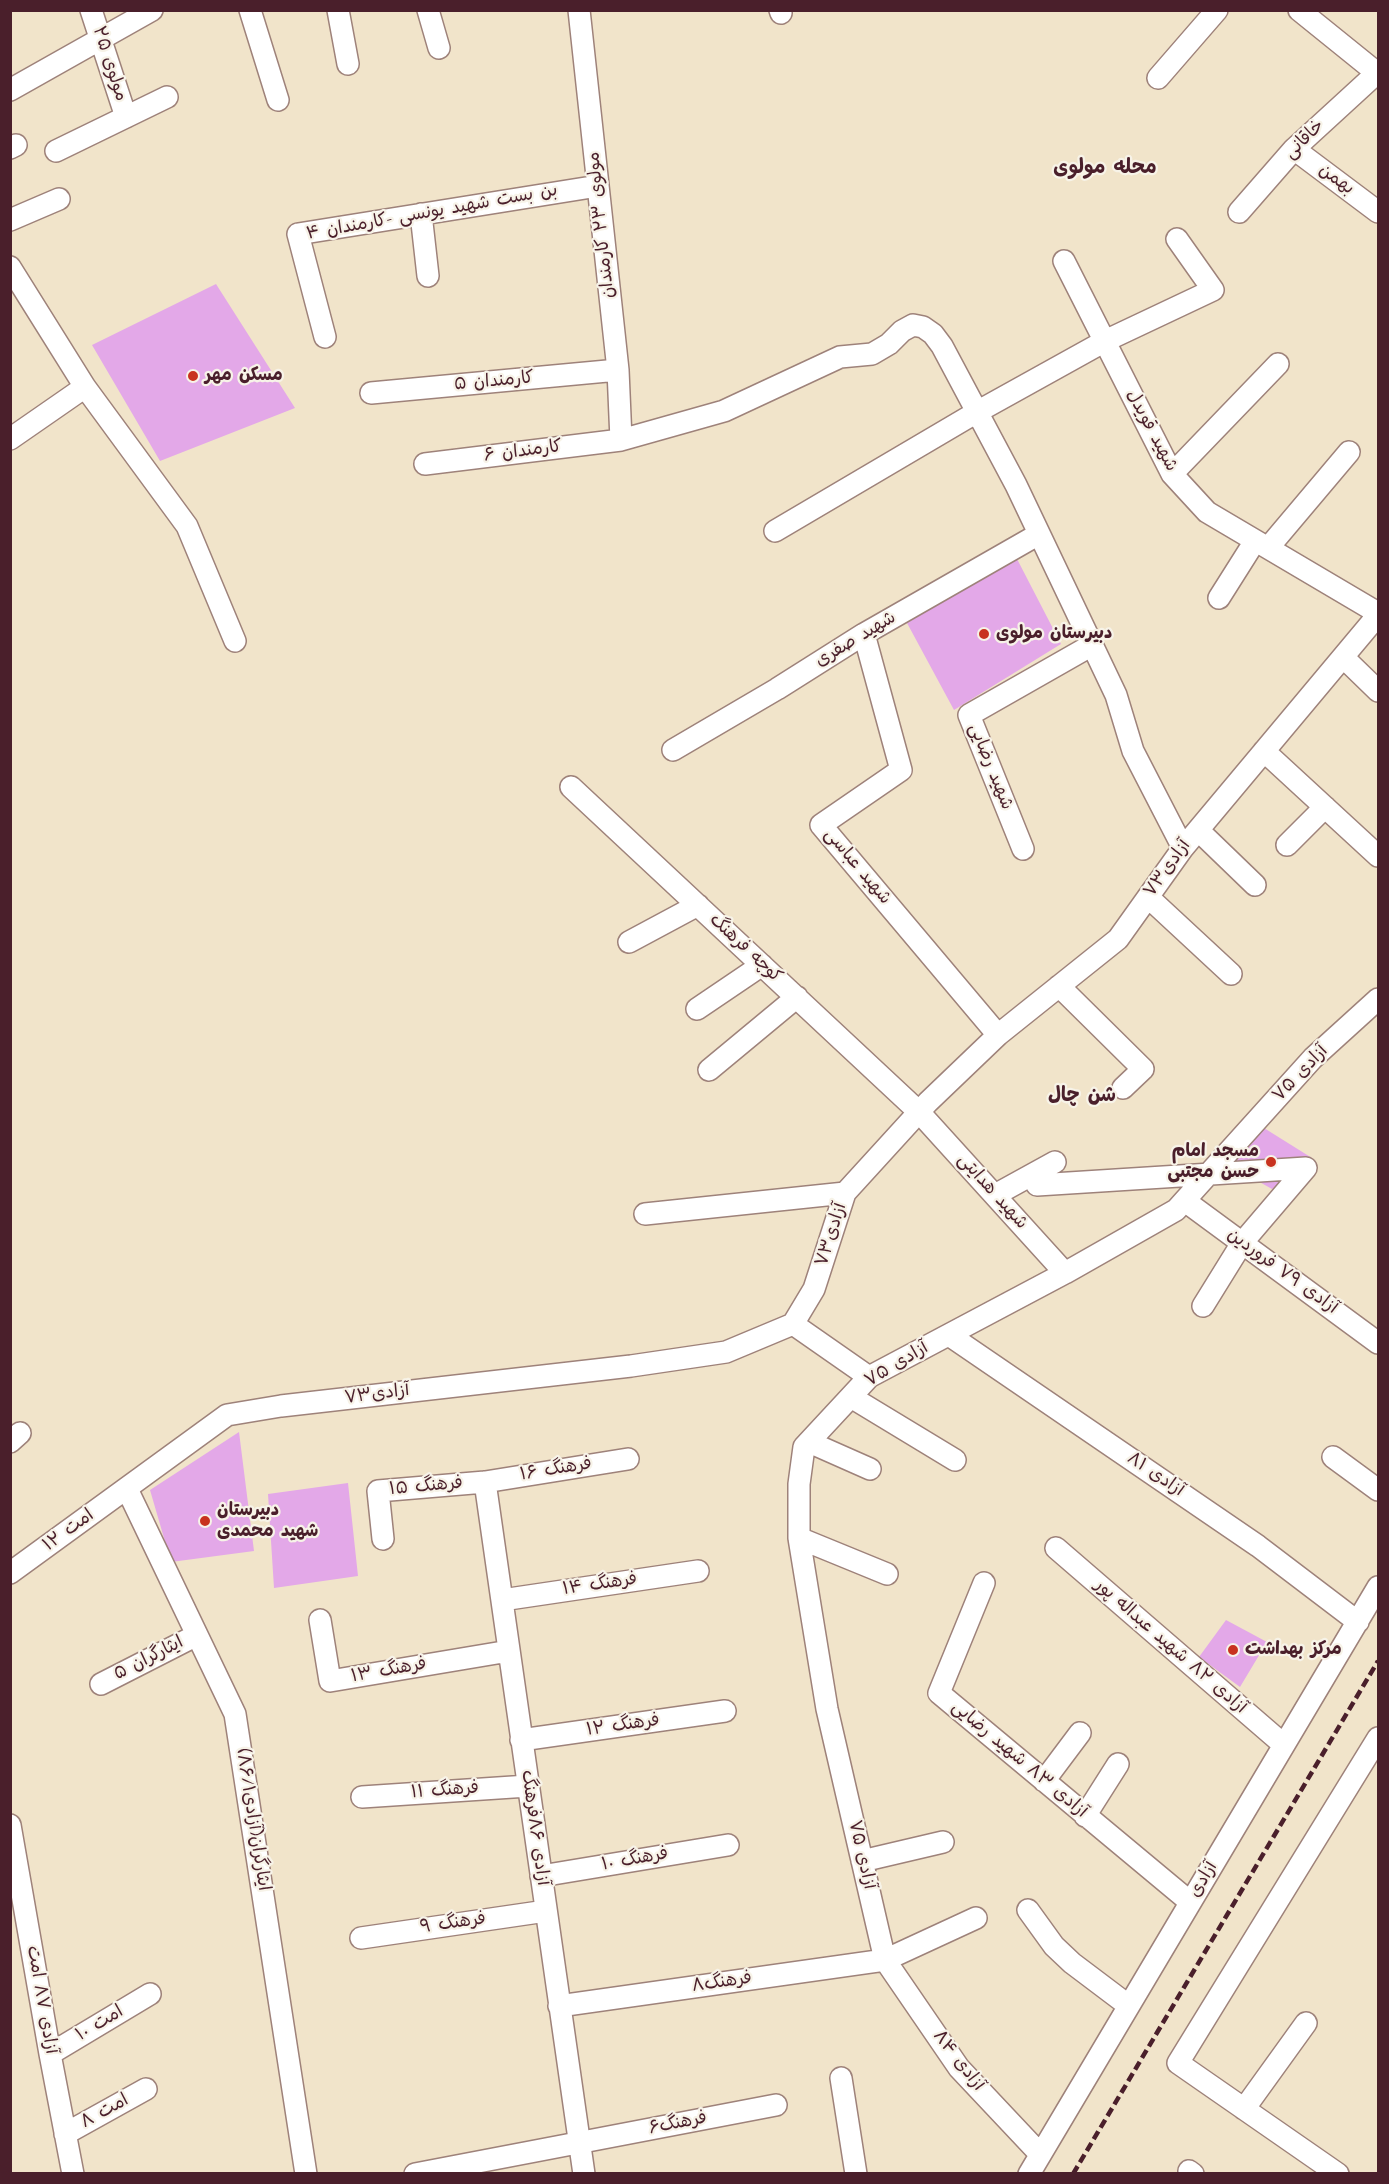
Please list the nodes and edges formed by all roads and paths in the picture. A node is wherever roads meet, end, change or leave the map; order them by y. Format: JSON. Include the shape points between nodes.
{"nodes":[{"id":1,"x":91,"y":10,"type":"edge"},
{"id":2,"x":152,"y":10,"type":"edge"},
{"id":3,"x":250,"y":10,"type":"edge"},
{"id":4,"x":338,"y":10,"type":"edge"},
{"id":5,"x":428,"y":10,"type":"edge"},
{"id":6,"x":579,"y":10,"type":"edge"},
{"id":7,"x":1217,"y":10,"type":"edge"},
{"id":8,"x":1299,"y":10,"type":"edge"},
{"id":9,"x":100,"y":40,"type":"junction"},
{"id":10,"x":439,"y":48,"type":"dead end"},
{"id":11,"x":348,"y":64,"type":"dead end"},
{"id":12,"x":1378,"y":73,"type":"edge"},
{"id":13,"x":1158,"y":78,"type":"dead end"},
{"id":14,"x":10,"y":90,"type":"edge"},
{"id":15,"x":166,"y":97,"type":"dead end"},
{"id":16,"x":278,"y":100,"type":"dead end"},
{"id":17,"x":126,"y":117,"type":"junction"},
{"id":18,"x":1294,"y":149,"type":"junction"},
{"id":19,"x":56,"y":152,"type":"dead end"},
{"id":20,"x":598,"y":186,"type":"junction"},
{"id":21,"x":59,"y":199,"type":"dead end"},
{"id":22,"x":1239,"y":212,"type":"dead end"},
{"id":23,"x":1378,"y":212,"type":"edge"},
{"id":24,"x":421,"y":214,"type":"junction"},
{"id":25,"x":10,"y":220,"type":"edge"},
{"id":26,"x":1177,"y":239,"type":"dead end"},
{"id":27,"x":1064,"y":261,"type":"dead end"},
{"id":28,"x":10,"y":267,"type":"edge"},
{"id":29,"x":428,"y":276,"type":"dead end"},
{"id":30,"x":325,"y":338,"type":"dead end"},
{"id":31,"x":1105,"y":341,"type":"junction"},
{"id":32,"x":1278,"y":364,"type":"dead end"},
{"id":33,"x":618,"y":370,"type":"junction"},
{"id":34,"x":85,"y":387,"type":"junction"},
{"id":35,"x":370,"y":393,"type":"dead end"},
{"id":36,"x":977,"y":412,"type":"junction"},
{"id":37,"x":10,"y":439,"type":"edge"},
{"id":38,"x":621,"y":440,"type":"junction"},
{"id":39,"x":1349,"y":452,"type":"dead end"},
{"id":40,"x":425,"y":464,"type":"dead end"},
{"id":41,"x":1172,"y":474,"type":"junction"},
{"id":42,"x":775,"y":531,"type":"dead end"},
{"id":43,"x":1040,"y":534,"type":"junction"},
{"id":44,"x":1262,"y":544,"type":"junction"},
{"id":45,"x":1219,"y":598,"type":"dead end"},
{"id":46,"x":1378,"y":614,"type":"edge"},
{"id":47,"x":864,"y":634,"type":"junction"},
{"id":48,"x":235,"y":640,"type":"dead end"},
{"id":49,"x":1092,"y":645,"type":"junction"},
{"id":50,"x":1343,"y":657,"type":"junction"},
{"id":51,"x":1378,"y":691,"type":"edge"},
{"id":52,"x":674,"y":750,"type":"dead end"},
{"id":53,"x":1264,"y":751,"type":"junction"},
{"id":54,"x":571,"y":787,"type":"dead end"},
{"id":55,"x":1325,"y":807,"type":"junction"},
{"id":56,"x":1198,"y":830,"type":"junction"},
{"id":57,"x":1287,"y":845,"type":"dead end"},
{"id":58,"x":1183,"y":848,"type":"junction"},
{"id":59,"x":1023,"y":849,"type":"dead end"},
{"id":60,"x":1378,"y":856,"type":"edge"},
{"id":61,"x":1255,"y":885,"type":"dead end"},
{"id":62,"x":1148,"y":897,"type":"junction"},
{"id":63,"x":698,"y":905,"type":"junction"},
{"id":64,"x":629,"y":942,"type":"dead end"},
{"id":65,"x":762,"y":965,"type":"junction"},
{"id":66,"x":1231,"y":974,"type":"dead end"},
{"id":67,"x":1059,"y":986,"type":"junction"},
{"id":68,"x":797,"y":997,"type":"junction"},
{"id":69,"x":1378,"y":999,"type":"edge"},
{"id":70,"x":697,"y":1009,"type":"dead end"},
{"id":71,"x":998,"y":1035,"type":"junction"},
{"id":72,"x":709,"y":1070,"type":"dead end"},
{"id":73,"x":1123,"y":1088,"type":"dead end"},
{"id":74,"x":919,"y":1112,"type":"junction"},
{"id":75,"x":1055,"y":1162,"type":"dead end"},
{"id":76,"x":1036,"y":1185,"type":"dead end"},
{"id":77,"x":845,"y":1193,"type":"junction"},
{"id":78,"x":995,"y":1196,"type":"junction"},
{"id":79,"x":1185,"y":1200,"type":"junction"},
{"id":80,"x":645,"y":1214,"type":"dead end"},
{"id":81,"x":1242,"y":1243,"type":"junction"},
{"id":82,"x":1065,"y":1273,"type":"junction"},
{"id":83,"x":1203,"y":1306,"type":"dead end"},
{"id":84,"x":793,"y":1324,"type":"junction"},
{"id":85,"x":949,"y":1335,"type":"junction"},
{"id":86,"x":1378,"y":1343,"type":"edge"},
{"id":87,"x":869,"y":1377,"type":"junction"},
{"id":88,"x":851,"y":1396,"type":"junction"},
{"id":89,"x":809,"y":1442,"type":"junction"},
{"id":90,"x":1333,"y":1457,"type":"dead end"},
{"id":91,"x":628,"y":1459,"type":"dead end"},
{"id":92,"x":955,"y":1460,"type":"dead end"},
{"id":93,"x":870,"y":1469,"type":"dead end"},
{"id":94,"x":485,"y":1482,"type":"junction"},
{"id":95,"x":127,"y":1489,"type":"junction"},
{"id":96,"x":1378,"y":1490,"type":"edge"},
{"id":97,"x":799,"y":1538,"type":"junction"},
{"id":98,"x":383,"y":1539,"type":"dead end"},
{"id":99,"x":1056,"y":1548,"type":"dead end"},
{"id":100,"x":698,"y":1571,"type":"dead end"},
{"id":101,"x":10,"y":1574,"type":"edge"},
{"id":102,"x":887,"y":1574,"type":"dead end"},
{"id":103,"x":984,"y":1584,"type":"dead end"},
{"id":104,"x":1378,"y":1587,"type":"edge"},
{"id":105,"x":502,"y":1600,"type":"junction"},
{"id":106,"x":320,"y":1620,"type":"dead end"},
{"id":107,"x":1358,"y":1622,"type":"junction"},
{"id":108,"x":197,"y":1635,"type":"junction"},
{"id":109,"x":509,"y":1651,"type":"junction"},
{"id":110,"x":100,"y":1684,"type":"dead end"},
{"id":111,"x":725,"y":1711,"type":"dead end"},
{"id":112,"x":1080,"y":1733,"type":"dead end"},
{"id":113,"x":1378,"y":1738,"type":"edge"},
{"id":114,"x":522,"y":1740,"type":"junction"},
{"id":115,"x":1284,"y":1745,"type":"junction"},
{"id":116,"x":1118,"y":1764,"type":"dead end"},
{"id":117,"x":1044,"y":1781,"type":"junction"},
{"id":118,"x":528,"y":1786,"type":"junction"},
{"id":119,"x":362,"y":1797,"type":"dead end"},
{"id":120,"x":1085,"y":1816,"type":"junction"},
{"id":121,"x":10,"y":1825,"type":"edge"},
{"id":122,"x":943,"y":1842,"type":"dead end"},
{"id":123,"x":728,"y":1845,"type":"dead end"},
{"id":124,"x":862,"y":1861,"type":"junction"},
{"id":125,"x":541,"y":1876,"type":"junction"},
{"id":126,"x":1190,"y":1902,"type":"junction"},
{"id":127,"x":1028,"y":1910,"type":"dead end"},
{"id":128,"x":546,"y":1911,"type":"junction"},
{"id":129,"x":976,"y":1918,"type":"dead end"},
{"id":130,"x":19,"y":1928,"type":"edge"},
{"id":131,"x":361,"y":1938,"type":"dead end"},
{"id":132,"x":885,"y":1960,"type":"junction"},
{"id":133,"x":150,"y":1994,"type":"dead end"},
{"id":134,"x":559,"y":2006,"type":"junction"},
{"id":135,"x":1129,"y":2006,"type":"junction"},
{"id":136,"x":1306,"y":2023,"type":"dead end"},
{"id":137,"x":50,"y":2054,"type":"junction"},
{"id":138,"x":840,"y":2078,"type":"dead end"},
{"id":139,"x":146,"y":2090,"type":"dead end"},
{"id":140,"x":776,"y":2105,"type":"dead end"},
{"id":141,"x":1244,"y":2109,"type":"junction"},
{"id":142,"x":65,"y":2134,"type":"junction"},
{"id":143,"x":579,"y":2143,"type":"junction"},
{"id":144,"x":1040,"y":2154,"type":"junction"},
{"id":145,"x":69,"y":2172,"type":"edge"},
{"id":146,"x":306,"y":2174,"type":"edge"},
{"id":147,"x":415,"y":2174,"type":"edge"},
{"id":148,"x":584,"y":2174,"type":"edge"},
{"id":149,"x":856,"y":2174,"type":"edge"},
{"id":150,"x":1029,"y":2174,"type":"edge"},
{"id":151,"x":1338,"y":2174,"type":"edge"}],
"edges":[{"from":1,"to":9,"type":"street","name":"مولوی ۲۵"},
{"from":2,"to":9,"type":"street"},
{"from":3,"to":16,"type":"street"},
{"from":4,"to":11,"type":"street"},
{"from":5,"to":10,"type":"street"},
{"from":6,"to":20,"type":"street","name":"مولوی ۲۳ کارمندان"},
{"from":7,"to":13,"type":"street"},
{"from":8,"to":12,"type":"street"},
{"from":9,"to":14,"type":"street"},
{"from":9,"to":17,"type":"street","name":"مولوی ۲۵"},
{"from":12,"to":18,"type":"street","name":"خاقانی"},
{"from":15,"to":17,"type":"street"},
{"from":17,"to":19,"type":"street"},
{"from":18,"to":22,"type":"street","name":"خاقانی"},
{"from":18,"to":23,"type":"street","name":"بهمن"},
{"from":20,"to":24,"type":"street","name":"بن بست شهید یونسی -کارمندان ۴"},
{"from":20,"to":33,"type":"street","name":"مولوی ۲۳ کارمندان"},
{"from":21,"to":25,"type":"street"},
{"from":24,"to":29,"type":"street"},
{"from":24,"to":30,"type":"street","name":"بن بست شهید یونسی -کارمندان ۴","via":[[298,234]]},
{"from":26,"to":31,"type":"street","via":[[1213,290]]},
{"from":27,"to":31,"type":"street","name":"شهید قویدل"},
{"from":28,"to":34,"type":"street"},
{"from":31,"to":36,"type":"street"},
{"from":31,"to":41,"type":"street","name":"شهید قویدل"},
{"from":32,"to":41,"type":"street"},
{"from":33,"to":35,"type":"street","name":"کارمندان ۵"},
{"from":33,"to":38,"type":"street","name":"مولوی ۲۳ کارمندان"},
{"from":34,"to":37,"type":"street"},
{"from":34,"to":48,"type":"street","via":[[186,526]]},
{"from":36,"to":38,"type":"street","name":"کارمندان ۶","via":[[942,346],[924,327],[913,325],[872,354],[840,357],[724,411]]},
{"from":36,"to":42,"type":"street"},
{"from":36,"to":43,"type":"street","name":"کارمندان ۶"},
{"from":38,"to":40,"type":"street","name":"کارمندان ۶"},
{"from":39,"to":44,"type":"street"},
{"from":41,"to":44,"type":"street","name":"شهید قویدل","via":[[1207,512]]},
{"from":43,"to":47,"type":"street","name":"شهید صفری"},
{"from":43,"to":49,"type":"street","name":"کارمندان ۶"},
{"from":44,"to":45,"type":"street"},
{"from":44,"to":46,"type":"street","name":"شهید قویدل"},
{"from":46,"to":50,"type":"street","name":"آزادی۷۳"},
{"from":47,"to":52,"type":"street","name":"شهید صفری"},
{"from":47,"to":71,"type":"street","name":"شهید عباسی","via":[[901,770],[821,825]]},
{"from":49,"to":58,"type":"street","name":"کارمندان ۶","via":[[1116,695],[1133,751]]},
{"from":49,"to":59,"type":"street","name":"شهید رضایی","via":[[969,715]]},
{"from":50,"to":51,"type":"street"},
{"from":50,"to":53,"type":"street","name":"آزادی۷۳"},
{"from":53,"to":55,"type":"street"},
{"from":53,"to":56,"type":"street","name":"آزادی۷۳"},
{"from":54,"to":63,"type":"street","name":"کوچه فرهنگ"},
{"from":55,"to":57,"type":"street"},
{"from":55,"to":60,"type":"street"},
{"from":56,"to":58,"type":"street","name":"آزادی۷۳"},
{"from":56,"to":61,"type":"street"},
{"from":58,"to":62,"type":"street","name":"آزادی۷۳"},
{"from":62,"to":66,"type":"street"},
{"from":62,"to":67,"type":"street","name":"آزادی۷۳","via":[[1118,939]]},
{"from":63,"to":64,"type":"street"},
{"from":63,"to":65,"type":"street","name":"کوچه فرهنگ"},
{"from":65,"to":68,"type":"street","name":"کوچه فرهنگ"},
{"from":65,"to":70,"type":"street"},
{"from":67,"to":71,"type":"street","name":"آزادی۷۳"},
{"from":67,"to":73,"type":"street","via":[[1143,1069]]},
{"from":68,"to":72,"type":"street"},
{"from":68,"to":74,"type":"street","name":"کوچه فرهنگ"},
{"from":69,"to":79,"type":"street","name":"آزادی ۷۵","via":[[1313,1058]]},
{"from":71,"to":74,"type":"street","name":"آزادی۷۳"},
{"from":74,"to":77,"type":"street","name":"آزادی۷۳"},
{"from":74,"to":78,"type":"street","name":"شهید هدایتی"},
{"from":75,"to":78,"type":"street"},
{"from":76,"to":81,"type":"street","via":[[1306,1168]]},
{"from":77,"to":80,"type":"street"},
{"from":77,"to":84,"type":"street","name":"آزادی۷۳","via":[[814,1289]]},
{"from":78,"to":82,"type":"street","name":"شهید هدایتی"},
{"from":79,"to":81,"type":"street","name":"آزادی ۷۹ فروردین"},
{"from":79,"to":82,"type":"street","name":"آزادی ۷۵","via":[[1176,1210]]},
{"from":81,"to":83,"type":"street"},
{"from":81,"to":86,"type":"street","name":"آزادی ۷۹ فروردین"},
{"from":82,"to":85,"type":"street","name":"آزادی ۷۵"},
{"from":84,"to":87,"type":"street"},
{"from":84,"to":95,"type":"street","name":"آزادی۷۳","via":[[726,1352],[227,1415]]},
{"from":85,"to":87,"type":"street","name":"آزادی ۷۵"},
{"from":85,"to":107,"type":"street","name":"آزادی ۸۱","via":[[1258,1546]]},
{"from":87,"to":88,"type":"street","name":"آزادی ۷۵"},
{"from":88,"to":89,"type":"street","name":"آزادی ۷۵"},
{"from":88,"to":92,"type":"street"},
{"from":89,"to":93,"type":"street"},
{"from":89,"to":97,"type":"street","name":"آزادی ۷۵","via":[[804,1447],[799,1484]]},
{"from":90,"to":96,"type":"street"},
{"from":91,"to":94,"type":"street","name":"فرهنگ ۱۶"},
{"from":94,"to":98,"type":"street","name":"فرهنگ ۱۵","via":[[378,1491]]},
{"from":94,"to":105,"type":"street","name":"آزادی ۸۶فرهنگ"},
{"from":95,"to":101,"type":"street","name":"امت ۱۲"},
{"from":95,"to":108,"type":"street","name":"ایثارگران(آزادی۸۶/۱)"},
{"from":97,"to":102,"type":"street"},
{"from":97,"to":124,"type":"street","name":"آزادی ۷۵","via":[[826,1709]]},
{"from":99,"to":115,"type":"street","name":"آزادی ۸۲ شهید عبداله پور"},
{"from":100,"to":105,"type":"street","name":"فرهنگ ۱۴"},
{"from":103,"to":117,"type":"street","name":"آزادی ۸۳ شهید رضایی","via":[[939,1693]]},
{"from":104,"to":107,"type":"street","name":"آزادی"},
{"from":105,"to":109,"type":"street","name":"آزادی ۸۶فرهنگ"},
{"from":106,"to":109,"type":"street","name":"فرهنگ ۱۳","via":[[330,1681]]},
{"from":107,"to":115,"type":"street","name":"آزادی"},
{"from":108,"to":110,"type":"street","name":"ایثارگران ۵"},
{"from":108,"to":146,"type":"street","name":"ایثارگران(آزادی۸۶/۱)","via":[[235,1714]]},
{"from":109,"to":114,"type":"street","name":"آزادی ۸۶فرهنگ"},
{"from":111,"to":114,"type":"street","name":"فرهنگ ۱۲"},
{"from":112,"to":117,"type":"street"},
{"from":113,"to":141,"type":"street","via":[[1178,2063]]},
{"from":114,"to":118,"type":"street","name":"آزادی ۸۶فرهنگ"},
{"from":115,"to":126,"type":"street","name":"آزادی"},
{"from":116,"to":120,"type":"street"},
{"from":117,"to":120,"type":"street","name":"آزادی ۸۳ شهید رضایی"},
{"from":118,"to":119,"type":"street","name":"فرهنگ ۱۱"},
{"from":118,"to":125,"type":"street","name":"آزادی ۸۶فرهنگ"},
{"from":120,"to":126,"type":"street","name":"آزادی ۸۳ شهید رضایی"},
{"from":121,"to":130,"type":"street","name":"آزادی ۸۷ امت"},
{"from":122,"to":124,"type":"street"},
{"from":123,"to":125,"type":"street","name":"فرهنگ ۱۰"},
{"from":124,"to":132,"type":"street","name":"آزادی ۷۵"},
{"from":125,"to":128,"type":"street","name":"آزادی ۸۶فرهنگ"},
{"from":126,"to":135,"type":"street","name":"آزادی"},
{"from":127,"to":135,"type":"street","via":[[1054,1946]]},
{"from":128,"to":131,"type":"street","name":"فرهنگ ۹"},
{"from":128,"to":134,"type":"street","name":"آزادی ۸۶فرهنگ"},
{"from":129,"to":132,"type":"street","name":"فرهنگ۸"},
{"from":130,"to":137,"type":"street","name":"آزادی ۸۷ امت"},
{"from":132,"to":134,"type":"street","name":"فرهنگ۸"},
{"from":132,"to":144,"type":"street","name":"آزادی ۸۴","via":[[959,2068]]},
{"from":133,"to":137,"type":"street","name":"امت ۱۰"},
{"from":134,"to":143,"type":"street","name":"آزادی ۸۶فرهنگ"},
{"from":135,"to":144,"type":"street","name":"آزادی"},
{"from":136,"to":141,"type":"street"},
{"from":137,"to":142,"type":"street","name":"آزادی ۸۷ امت"},
{"from":138,"to":149,"type":"street"},
{"from":139,"to":142,"type":"street","name":"امت ۸"},
{"from":140,"to":143,"type":"street","name":"فرهنگ۶"},
{"from":141,"to":151,"type":"street"},
{"from":142,"to":145,"type":"street","name":"آزادی ۸۷ امت"},
{"from":143,"to":147,"type":"street","name":"فرهنگ۶"},
{"from":143,"to":148,"type":"street","name":"آزادی ۸۶فرهنگ"},
{"from":144,"to":150,"type":"street","name":"آزادی"}]}
